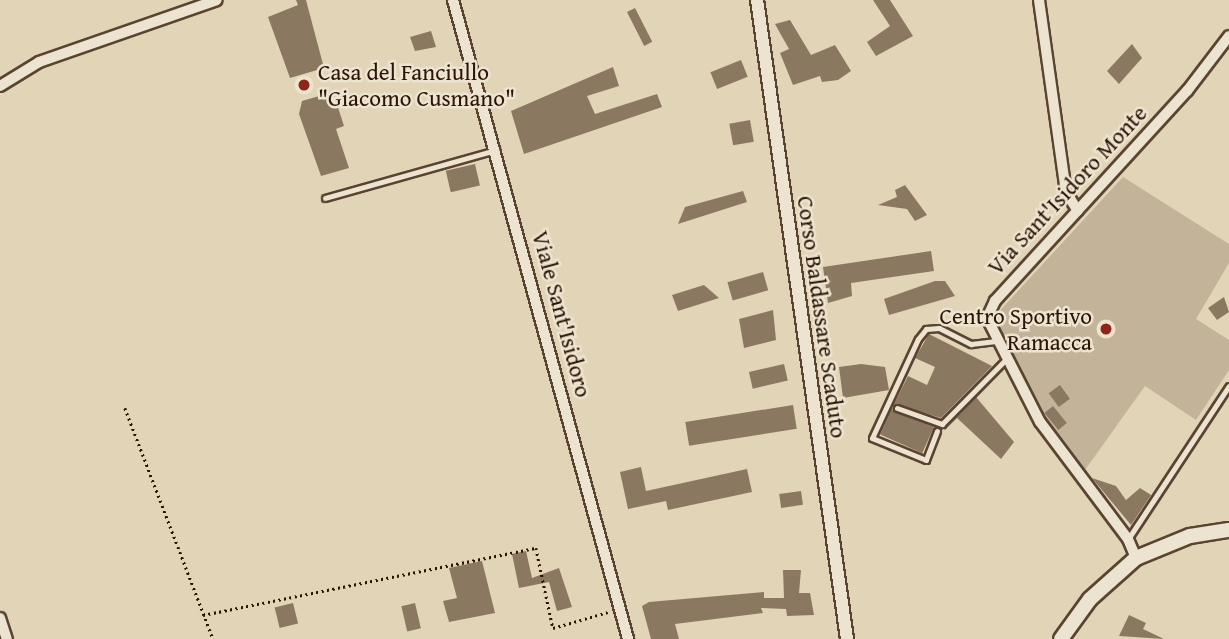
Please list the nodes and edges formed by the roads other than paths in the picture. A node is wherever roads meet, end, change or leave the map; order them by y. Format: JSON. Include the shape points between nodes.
{"nodes":[{"id":1,"x":217,"y":0,"type":"edge"},
{"id":2,"x":453,"y":0,"type":"edge"},
{"id":3,"x":757,"y":0,"type":"edge"},
{"id":4,"x":1038,"y":0,"type":"edge"},
{"id":5,"x":1229,"y":36,"type":"edge"},
{"id":6,"x":0,"y":86,"type":"edge"},
{"id":7,"x":496,"y":150,"type":"junction"},
{"id":8,"x":325,"y":198,"type":"dead end"},
{"id":9,"x":1078,"y":211,"type":"junction"},
{"id":10,"x":996,"y":341,"type":"junction"},
{"id":11,"x":1006,"y":359,"type":"junction"},
{"id":12,"x":1229,"y":386,"type":"edge"},
{"id":13,"x":897,"y":408,"type":"dead end"},
{"id":14,"x":935,"y":432,"type":"dead end"},
{"id":15,"x":1229,"y":530,"type":"edge"},
{"id":16,"x":1128,"y":539,"type":"junction"},
{"id":17,"x":1136,"y":558,"type":"junction"},
{"id":18,"x":0,"y":618,"type":"edge"},
{"id":19,"x":6,"y":639,"type":"edge"},
{"id":20,"x":628,"y":639,"type":"edge"},
{"id":21,"x":847,"y":639,"type":"edge"},
{"id":22,"x":1061,"y":639,"type":"edge"}],
"edges":[{"from":1,"to":6,"type":"street","via":[[39,62]]},
{"from":2,"to":7,"type":"street","name":"Viale Sant'Isidoro"},
{"from":3,"to":21,"type":"street","name":"Corso Baldassare Scaduto"},
{"from":4,"to":9,"type":"street","via":[[1066,192]]},
{"from":5,"to":9,"type":"street","name":"Via Sant'Isidoro Monte","via":[[1187,91]]},
{"from":7,"to":8,"type":"lane"},
{"from":7,"to":20,"type":"street","name":"Viale Sant'Isidoro"},
{"from":9,"to":10,"type":"street","name":"Via Sant'Isidoro Monte","via":[[995,300],[987,318]]},
{"from":10,"to":11,"type":"street","name":"Via Sant'Isidoro Monte"},
{"from":10,"to":14,"type":"lane","via":[[971,344],[939,328],[926,329],[918,339],[872,438],[926,460]]},
{"from":11,"to":13,"type":"lane","via":[[942,424]]},
{"from":11,"to":16,"type":"street","name":"Via Sant'Isidoro Monte","via":[[1040,422]]},
{"from":12,"to":16,"type":"lane"},
{"from":15,"to":17,"type":"main road","via":[[1190,536]]},
{"from":16,"to":17,"type":"street","name":"Via Sant'Isidoro Monte"},
{"from":17,"to":22,"type":"main road","via":[[1090,599]]},
{"from":18,"to":19,"type":"street"}]}
